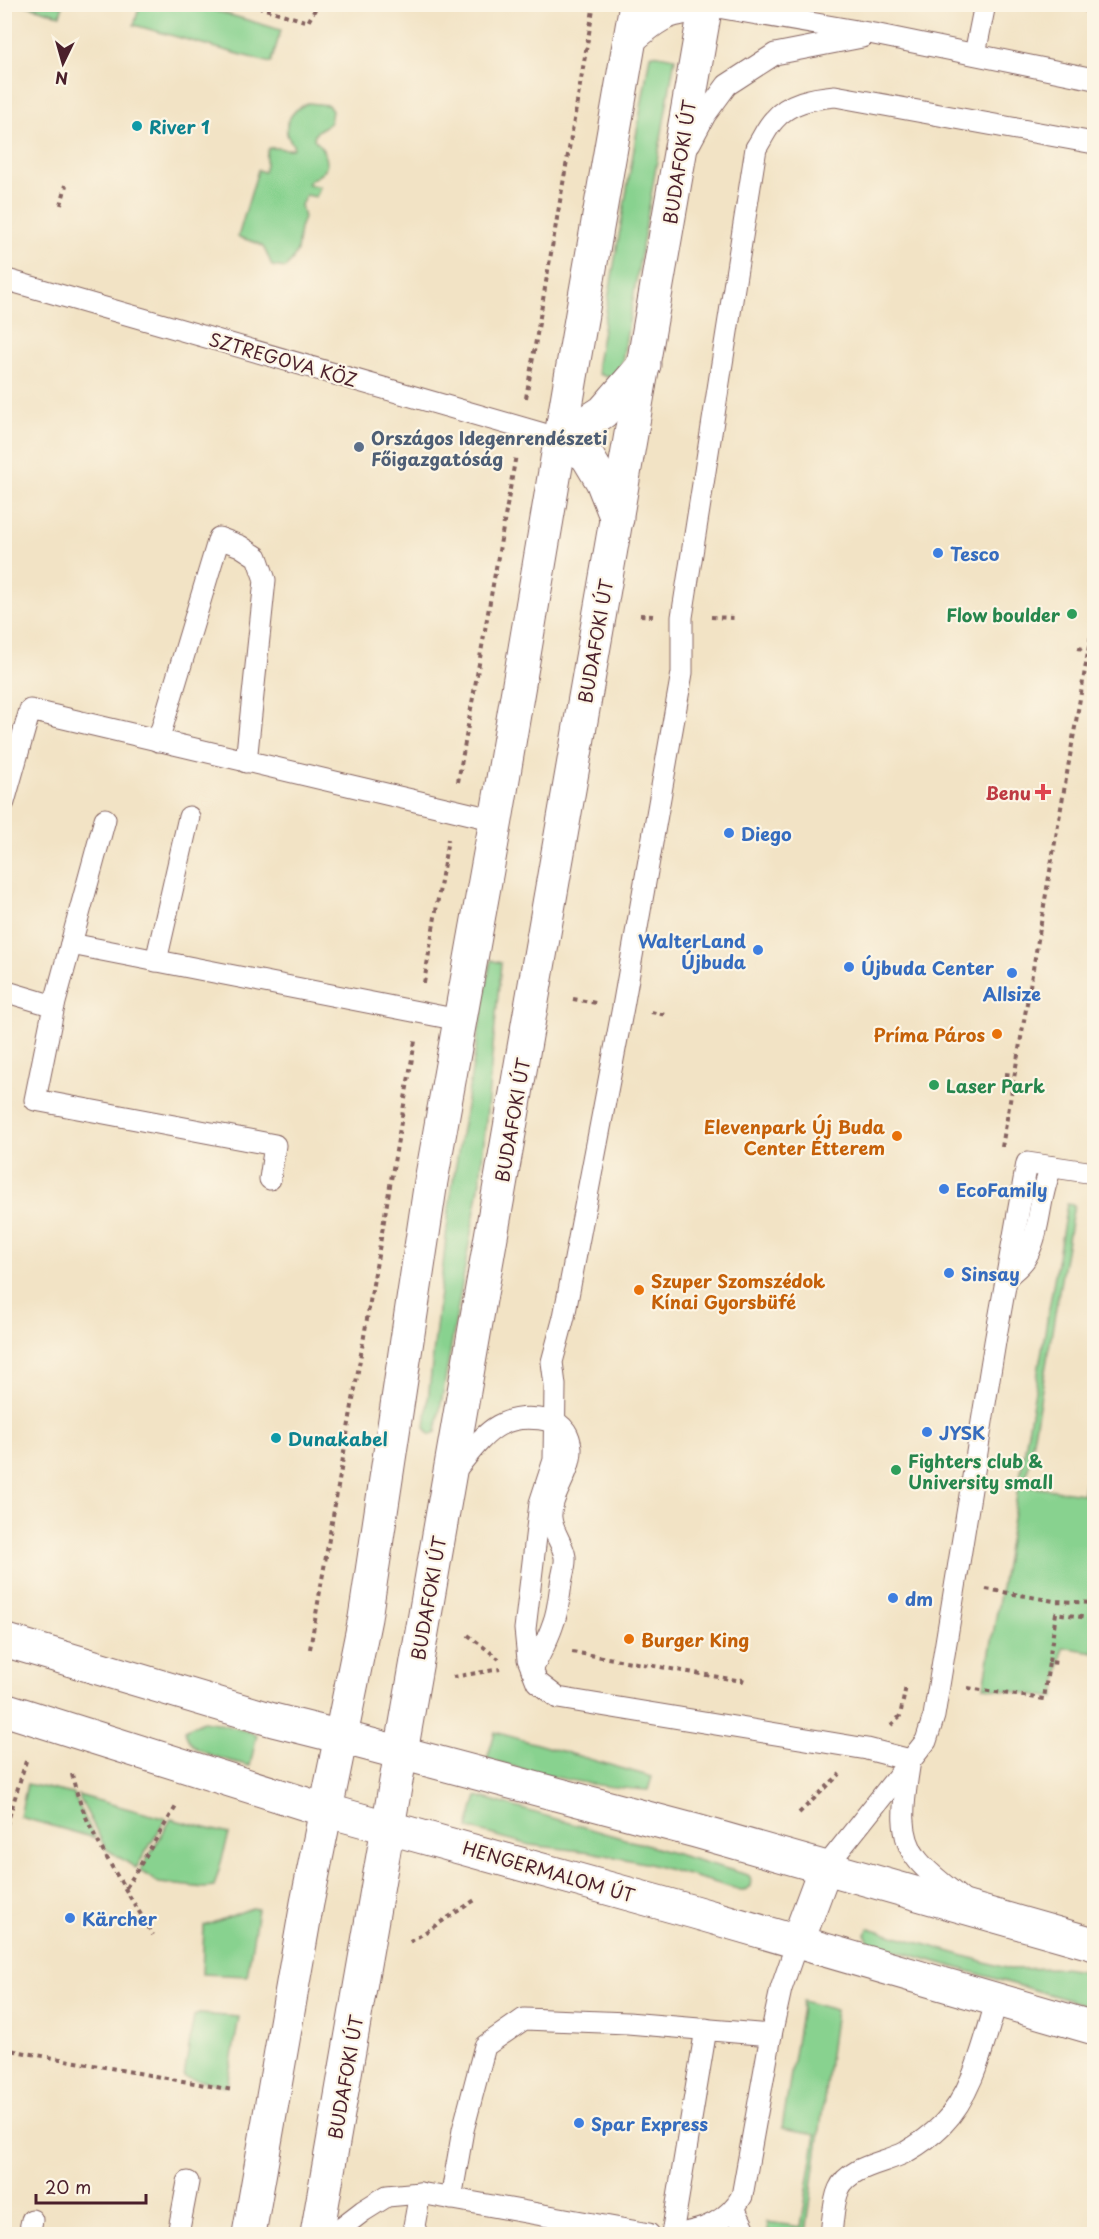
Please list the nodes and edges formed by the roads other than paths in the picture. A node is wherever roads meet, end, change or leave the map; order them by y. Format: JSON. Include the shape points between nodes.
{"nodes":[{"id":1,"x":636,"y":4,"type":"edge"},
{"id":2,"x":985,"y":4,"type":"edge"},
{"id":3,"x":706,"y":5,"type":"edge"},
{"id":4,"x":874,"y":34,"type":"junction"},
{"id":5,"x":631,"y":37,"type":"junction"},
{"id":6,"x":975,"y":54,"type":"junction"},
{"id":7,"x":1092,"y":79,"type":"edge"},
{"id":8,"x":1095,"y":143,"type":"edge"},
{"id":9,"x":679,"y":163,"type":"junction"},
{"id":10,"x":4,"y":279,"type":"edge"},
{"id":11,"x":645,"y":364,"type":"junction"},
{"id":12,"x":561,"y":439,"type":"junction"},
{"id":13,"x":617,"y":519,"type":"junction"},
{"id":14,"x":13,"y":736,"type":"edge"},
{"id":15,"x":158,"y":741,"type":"junction"},
{"id":16,"x":246,"y":762,"type":"junction"},
{"id":17,"x":4,"y":802,"type":"edge"},
{"id":18,"x":189,"y":817,"type":"dead end"},
{"id":19,"x":105,"y":819,"type":"dead end"},
{"id":20,"x":496,"y":820,"type":"junction"},
{"id":21,"x":71,"y":944,"type":"junction"},
{"id":22,"x":156,"y":961,"type":"junction"},
{"id":23,"x":4,"y":991,"type":"edge"},
{"id":24,"x":54,"y":1006,"type":"junction"},
{"id":25,"x":459,"y":1020,"type":"junction"},
{"id":26,"x":1052,"y":1167,"type":"junction"},
{"id":27,"x":1095,"y":1173,"type":"edge"},
{"id":28,"x":270,"y":1179,"type":"dead end"},
{"id":29,"x":1007,"y":1277,"type":"junction"},
{"id":30,"x":555,"y":1422,"type":"junction"},
{"id":31,"x":450,"y":1476,"type":"junction"},
{"id":32,"x":4,"y":1640,"type":"edge"},
{"id":33,"x":532,"y":1670,"type":"junction"},
{"id":34,"x":4,"y":1709,"type":"edge"},
{"id":35,"x":341,"y":1737,"type":"junction"},
{"id":36,"x":400,"y":1753,"type":"junction"},
{"id":37,"x":910,"y":1760,"type":"junction"},
{"id":38,"x":325,"y":1810,"type":"junction"},
{"id":39,"x":388,"y":1827,"type":"junction"},
{"id":40,"x":825,"y":1868,"type":"junction"},
{"id":41,"x":975,"y":1911,"type":"junction"},
{"id":42,"x":797,"y":1943,"type":"junction"},
{"id":43,"x":1095,"y":1944,"type":"edge"},
{"id":44,"x":997,"y":2000,"type":"junction"},
{"id":45,"x":1095,"y":2028,"type":"edge"},
{"id":46,"x":706,"y":2029,"type":"junction"},
{"id":47,"x":771,"y":2035,"type":"junction"},
{"id":48,"x":188,"y":2182,"type":"dead end"},
{"id":49,"x":420,"y":2193,"type":"junction"},
{"id":50,"x":451,"y":2199,"type":"junction"},
{"id":51,"x":735,"y":2210,"type":"junction"},
{"id":52,"x":178,"y":2235,"type":"edge"},
{"id":53,"x":249,"y":2235,"type":"edge"},
{"id":54,"x":317,"y":2235,"type":"edge"},
{"id":55,"x":333,"y":2235,"type":"edge"},
{"id":56,"x":417,"y":2235,"type":"edge"},
{"id":57,"x":649,"y":2235,"type":"edge"},
{"id":58,"x":674,"y":2235,"type":"edge"},
{"id":59,"x":747,"y":2235,"type":"edge"},
{"id":60,"x":831,"y":2235,"type":"edge"}],
"edges":[{"from":1,"to":5,"type":"main road"},
{"from":2,"to":6,"type":"lane"},
{"from":3,"to":4,"type":"lane"},
{"from":3,"to":5,"type":"main road","via":[[677,7],[656,16]]},
{"from":3,"to":9,"type":"main road","name":"BUDAFOKI ÚT"},
{"from":4,"to":6,"type":"lane"},
{"from":4,"to":9,"type":"lane","via":[[775,54],[742,74],[727,85],[705,115]]},
{"from":5,"to":12,"type":"main road"},
{"from":6,"to":7,"type":"lane"},
{"from":8,"to":30,"type":"lane","via":[[835,96],[809,99],[788,109],[774,119],[756,148],[682,617],[682,673],[623,1007],[552,1362]]},
{"from":9,"to":11,"type":"main road","name":"BUDAFOKI ÚT"},
{"from":10,"to":12,"type":"lane","name":"SZTREGOVA KÖZ"},
{"from":11,"to":12,"type":"main road","via":[[603,412]]},
{"from":11,"to":13,"type":"main road","name":"BUDAFOKI ÚT"},
{"from":12,"to":13,"type":"main road","via":[[587,456]]},
{"from":12,"to":20,"type":"main road"},
{"from":13,"to":31,"type":"main road","name":"BUDAFOKI ÚT"},
{"from":14,"to":15,"type":"lane","via":[[30,710]]},
{"from":14,"to":17,"type":"lane"},
{"from":15,"to":16,"type":"lane"},
{"from":15,"to":16,"type":"lane","via":[[219,538],[257,557],[265,580]]},
{"from":16,"to":20,"type":"lane"},
{"from":18,"to":22,"type":"lane"},
{"from":19,"to":21,"type":"lane"},
{"from":20,"to":25,"type":"main road"},
{"from":21,"to":22,"type":"lane"},
{"from":21,"to":24,"type":"lane"},
{"from":22,"to":25,"type":"lane"},
{"from":23,"to":24,"type":"lane"},
{"from":24,"to":28,"type":"lane","via":[[35,1100],[275,1145]]},
{"from":25,"to":35,"type":"main road","via":[[364,1618]]},
{"from":26,"to":27,"type":"lane"},
{"from":26,"to":29,"type":"lane","via":[[1044,1182],[1036,1232],[1026,1259]]},
{"from":26,"to":29,"type":"lane","via":[[1028,1163]]},
{"from":29,"to":37,"type":"lane","via":[[933,1716],[926,1741]]},
{"from":30,"to":31,"type":"lane","via":[[528,1418],[496,1426]]},
{"from":30,"to":33,"type":"lane","via":[[554,1460],[540,1503],[525,1629]]},
{"from":30,"to":33,"type":"lane","via":[[567,1431],[571,1447],[569,1465],[551,1509],[565,1560],[554,1622]]},
{"from":31,"to":36,"type":"main road","name":"BUDAFOKI ÚT"},
{"from":32,"to":35,"type":"main road"},
{"from":33,"to":37,"type":"lane","via":[[537,1682],[558,1698],[867,1749]]},
{"from":34,"to":38,"type":"main road","name":"HENGERMALOM ÚT"},
{"from":35,"to":36,"type":"main road"},
{"from":35,"to":38,"type":"main road"},
{"from":36,"to":39,"type":"main road","name":"BUDAFOKI ÚT"},
{"from":36,"to":40,"type":"main road"},
{"from":37,"to":40,"type":"lane"},
{"from":37,"to":41,"type":"lane","via":[[903,1816],[908,1840],[917,1859]]},
{"from":38,"to":39,"type":"main road","name":"HENGERMALOM ÚT"},
{"from":38,"to":53,"type":"main road"},
{"from":39,"to":42,"type":"main road","name":"HENGERMALOM ÚT"},
{"from":39,"to":54,"type":"main road","name":"BUDAFOKI ÚT"},
{"from":40,"to":41,"type":"main road"},
{"from":40,"to":42,"type":"main road"},
{"from":41,"to":43,"type":"main road"},
{"from":42,"to":44,"type":"main road","name":"HENGERMALOM ÚT"},
{"from":42,"to":47,"type":"lane"},
{"from":44,"to":45,"type":"main road","name":"HENGERMALOM ÚT"},
{"from":44,"to":60,"type":"lane","via":[[981,2053],[944,2124],[905,2152],[859,2170],[849,2178],[839,2188]]},
{"from":46,"to":47,"type":"lane"},
{"from":46,"to":50,"type":"lane","via":[[524,2019],[484,2046]]},
{"from":46,"to":58,"type":"lane"},
{"from":47,"to":51,"type":"lane","via":[[742,2196]]},
{"from":48,"to":52,"type":"lane"},
{"from":49,"to":50,"type":"lane"},
{"from":49,"to":55,"type":"lane","via":[[387,2196]]},
{"from":49,"to":56,"type":"lane","via":[[414,2226]]},
{"from":50,"to":57,"type":"lane"},
{"from":51,"to":58,"type":"lane","via":[[706,2227]]},
{"from":51,"to":59,"type":"lane"}]}
